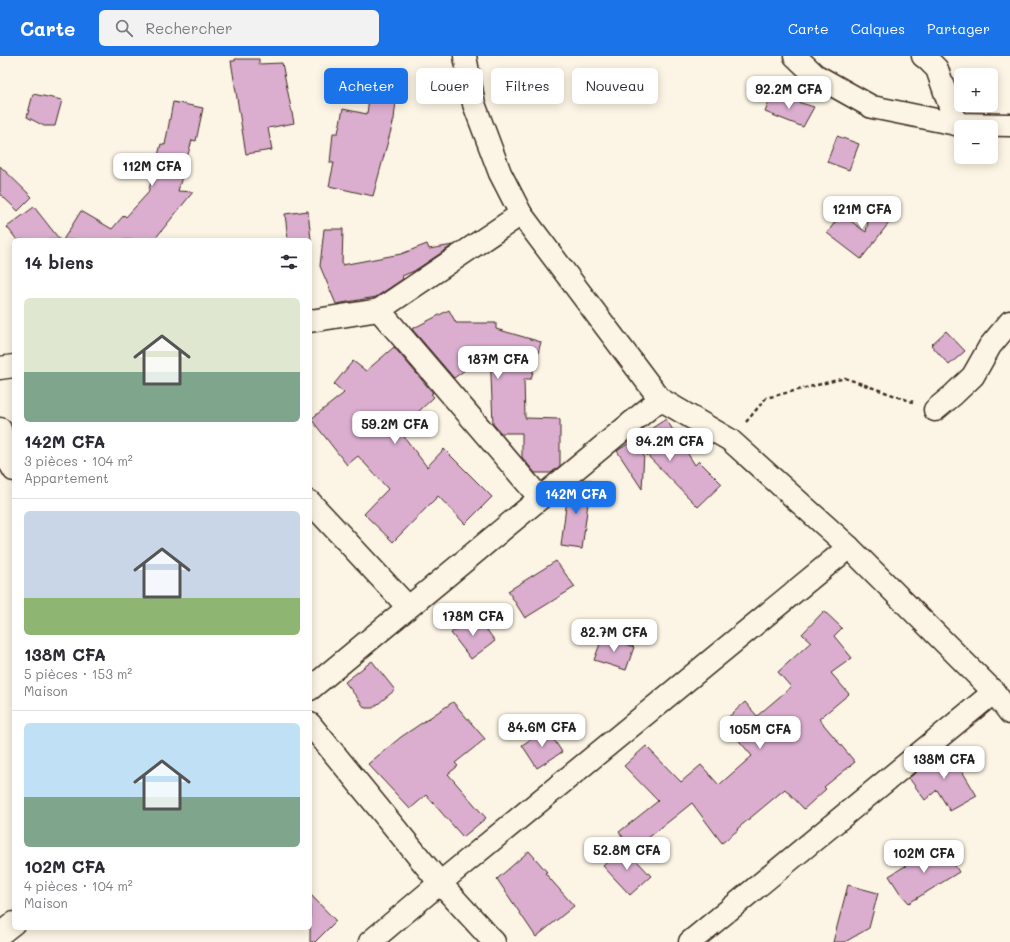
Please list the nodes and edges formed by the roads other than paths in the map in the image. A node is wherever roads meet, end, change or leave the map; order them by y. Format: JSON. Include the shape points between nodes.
{"nodes":[{"id":1,"x":465,"y":56,"type":"edge"},
{"id":2,"x":794,"y":56,"type":"edge"},
{"id":3,"x":923,"y":56,"type":"edge"},
{"id":4,"x":955,"y":120,"type":"edge"},
{"id":5,"x":954,"y":124,"type":"edge"},
{"id":6,"x":998,"y":125,"type":"edge"},
{"id":7,"x":1010,"y":125,"type":"edge"},
{"id":8,"x":521,"y":214,"type":"junction"},
{"id":9,"x":379,"y":310,"type":"junction"},
{"id":10,"x":312,"y":321,"type":"edge"},
{"id":11,"x":1010,"y":322,"type":"edge"},
{"id":12,"x":12,"y":366,"type":"edge"},
{"id":13,"x":0,"y":368,"type":"edge"},
{"id":14,"x":660,"y":399,"type":"junction"},
{"id":15,"x":934,"y":410,"type":"road end"},
{"id":16,"x":0,"y":430,"type":"edge"},
{"id":17,"x":12,"y":466,"type":"edge"},
{"id":18,"x":540,"y":498,"type":"junction"},
{"id":19,"x":312,"y":504,"type":"edge"},
{"id":20,"x":849,"y":547,"type":"junction"},
{"id":21,"x":408,"y":607,"type":"junction"},
{"id":22,"x":312,"y":687,"type":"edge"},
{"id":23,"x":994,"y":692,"type":"junction"},
{"id":24,"x":1010,"y":713,"type":"edge"},
{"id":25,"x":312,"y":726,"type":"edge"},
{"id":26,"x":440,"y":883,"type":"junction"},
{"id":27,"x":12,"y":924,"type":"edge"},
{"id":28,"x":0,"y":934,"type":"edge"},
{"id":29,"x":370,"y":942,"type":"edge"},
{"id":30,"x":494,"y":942,"type":"edge"},
{"id":31,"x":690,"y":942,"type":"edge"}],
"edges":[{"from":1,"to":8,"type":"street","via":[[474,104],[500,173]]},
{"from":2,"to":5,"type":"street","via":[[815,75],[872,107]]},
{"from":3,"to":4,"type":"street","via":[[937,69]]},
{"from":6,"to":7,"type":"street"},
{"from":8,"to":9,"type":"street"},
{"from":8,"to":14,"type":"street"},
{"from":9,"to":10,"type":"street"},
{"from":9,"to":18,"type":"street"},
{"from":11,"to":15,"type":"street","via":[[990,346],[973,376]]},
{"from":12,"to":13,"type":"street"},
{"from":14,"to":18,"type":"street"},
{"from":14,"to":20,"type":"street","via":[[730,440]]},
{"from":16,"to":17,"type":"street"},
{"from":18,"to":21,"type":"street"},
{"from":19,"to":21,"type":"street"},
{"from":20,"to":23,"type":"street"},
{"from":20,"to":26,"type":"street"},
{"from":21,"to":22,"type":"street"},
{"from":23,"to":24,"type":"street"},
{"from":23,"to":31,"type":"street"},
{"from":25,"to":26,"type":"street"},
{"from":26,"to":29,"type":"street"},
{"from":26,"to":30,"type":"street"},
{"from":27,"to":28,"type":"street"}]}
